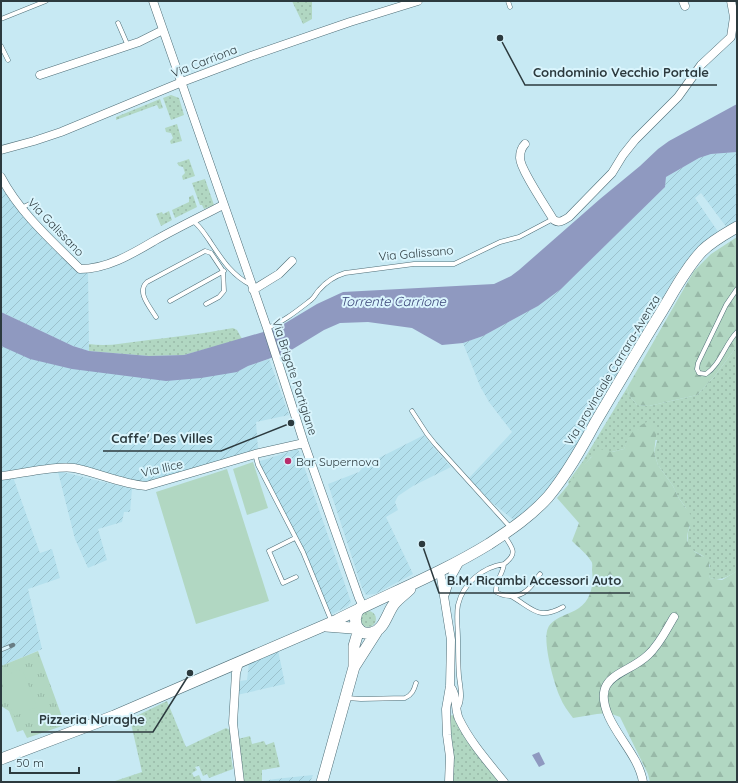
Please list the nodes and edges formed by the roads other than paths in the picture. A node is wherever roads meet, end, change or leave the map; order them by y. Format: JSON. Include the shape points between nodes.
{"nodes":[{"id":1,"x":46,"y":1,"type":"edge"},
{"id":2,"x":153,"y":1,"type":"edge"},
{"id":3,"x":418,"y":1,"type":"edge"},
{"id":4,"x":508,"y":1,"type":"edge"},
{"id":5,"x":731,"y":1,"type":"edge"},
{"id":6,"x":510,"y":7,"type":"dead end"},
{"id":7,"x":736,"y":17,"type":"edge"},
{"id":8,"x":1,"y":19,"type":"edge"},
{"id":9,"x":118,"y":22,"type":"dead end"},
{"id":10,"x":164,"y":30,"type":"junction"},
{"id":11,"x":1,"y":46,"type":"edge"},
{"id":12,"x":128,"y":46,"type":"junction"},
{"id":13,"x":8,"y":60,"type":"dead end"},
{"id":14,"x":40,"y":75,"type":"dead end"},
{"id":15,"x":182,"y":82,"type":"junction"},
{"id":16,"x":525,"y":144,"type":"dead end"},
{"id":17,"x":1,"y":150,"type":"edge"},
{"id":18,"x":1,"y":176,"type":"edge"},
{"id":19,"x":32,"y":203,"type":"dead end"},
{"id":20,"x":223,"y":205,"type":"junction"},
{"id":21,"x":20,"y":208,"type":"junction"},
{"id":22,"x":553,"y":219,"type":"junction"},
{"id":23,"x":193,"y":221,"type":"junction"},
{"id":24,"x":737,"y":227,"type":"edge"},
{"id":25,"x":292,"y":261,"type":"dead end"},
{"id":26,"x":223,"y":271,"type":"junction"},
{"id":27,"x":231,"y":271,"type":"junction"},
{"id":28,"x":252,"y":288,"type":"junction"},
{"id":29,"x":737,"y":289,"type":"edge"},
{"id":30,"x":170,"y":301,"type":"dead end"},
{"id":31,"x":206,"y":304,"type":"dead end"},
{"id":32,"x":156,"y":318,"type":"dead end"},
{"id":33,"x":267,"y":328,"type":"junction"},
{"id":34,"x":737,"y":332,"type":"edge"},
{"id":35,"x":412,"y":411,"type":"dead end"},
{"id":36,"x":304,"y":443,"type":"junction"},
{"id":37,"x":255,"y":454,"type":"junction"},
{"id":38,"x":1,"y":476,"type":"edge"},
{"id":39,"x":508,"y":532,"type":"junction"},
{"id":40,"x":295,"y":538,"type":"junction"},
{"id":41,"x":461,"y":560,"type":"junction"},
{"id":42,"x":504,"y":564,"type":"junction"},
{"id":43,"x":440,"y":571,"type":"junction"},
{"id":44,"x":540,"y":574,"type":"dead end"},
{"id":45,"x":296,"y":577,"type":"dead end"},
{"id":46,"x":418,"y":582,"type":"junction"},
{"id":47,"x":444,"y":596,"type":"junction"},
{"id":48,"x":511,"y":596,"type":"junction"},
{"id":49,"x":363,"y":607,"type":"junction"},
{"id":50,"x":563,"y":607,"type":"dead end"},
{"id":51,"x":674,"y":617,"type":"dead end"},
{"id":52,"x":328,"y":624,"type":"junction"},
{"id":53,"x":379,"y":629,"type":"junction"},
{"id":54,"x":359,"y":630,"type":"junction"},
{"id":55,"x":239,"y":663,"type":"junction"},
{"id":56,"x":354,"y":667,"type":"junction"},
{"id":57,"x":416,"y":683,"type":"dead end"},
{"id":58,"x":450,"y":686,"type":"junction"},
{"id":59,"x":345,"y":698,"type":"junction"},
{"id":60,"x":457,"y":710,"type":"junction"},
{"id":61,"x":1,"y":759,"type":"edge"},
{"id":62,"x":240,"y":782,"type":"edge"},
{"id":63,"x":322,"y":782,"type":"edge"},
{"id":64,"x":449,"y":782,"type":"edge"},
{"id":65,"x":504,"y":782,"type":"edge"},
{"id":66,"x":643,"y":782,"type":"edge"}],
"edges":[{"from":1,"to":8,"type":"lane"},
{"from":2,"to":10,"type":"street","name":"Via Brigate Partigiane"},
{"from":3,"to":15,"type":"street","name":"Via Carriona","via":[[350,22]]},
{"from":4,"to":6,"type":"lane"},
{"from":5,"to":7,"type":"street","name":"Via Galissano"},
{"from":7,"to":22,"type":"street","name":"Via Galissano","via":[[731,37],[701,65],[678,97],[635,140],[612,173],[566,219],[559,222]]},
{"from":9,"to":12,"type":"lane"},
{"from":10,"to":12,"type":"street"},
{"from":10,"to":15,"type":"street","name":"Via Brigate Partigiane"},
{"from":11,"to":13,"type":"lane"},
{"from":12,"to":14,"type":"street"},
{"from":15,"to":17,"type":"street","name":"Via Carriona","via":[[61,132]]},
{"from":15,"to":20,"type":"street","name":"Via Brigate Partigiane"},
{"from":16,"to":22,"type":"street","via":[[521,149],[520,159],[532,185]]},
{"from":18,"to":21,"type":"street","name":"Via Galissano"},
{"from":19,"to":21,"type":"lane"},
{"from":20,"to":23,"type":"street","name":"Via Galissano"},
{"from":20,"to":28,"type":"street","name":"Via Brigate Partigiane"},
{"from":21,"to":23,"type":"street","name":"Via Galissano","via":[[80,269],[94,268],[132,254]]},
{"from":22,"to":33,"type":"lane","name":"Via Galissano","via":[[525,234],[500,242],[454,264],[414,264],[340,274],[328,281],[313,298],[275,326]]},
{"from":23,"to":27,"type":"lane"},
{"from":24,"to":39,"type":"main road","name":"Via provinciale Carrara-Avenza","via":[[702,251],[647,335],[566,474],[547,498]]},
{"from":25,"to":28,"type":"street","via":[[279,274]]},
{"from":26,"to":27,"type":"lane"},
{"from":26,"to":30,"type":"lane"},
{"from":26,"to":31,"type":"lane","via":[[222,295]]},
{"from":26,"to":32,"type":"lane","via":[[211,253],[205,251],[147,282],[142,288],[142,294]]},
{"from":27,"to":28,"type":"lane"},
{"from":28,"to":33,"type":"street","name":"Via Brigate Partigiane"},
{"from":29,"to":34,"type":"lane","via":[[726,305],[698,363],[699,373],[706,374],[712,370]]},
{"from":33,"to":36,"type":"street","name":"Via Brigate Partigiane"},
{"from":35,"to":39,"type":"lane","via":[[427,434]]},
{"from":36,"to":37,"type":"street","name":"Via Ilice"},
{"from":36,"to":49,"type":"street","name":"Via Brigate Partigiane"},
{"from":37,"to":38,"type":"street","name":"Via Ilice","via":[[146,486],[73,468]]},
{"from":37,"to":40,"type":"lane","via":[[258,465]]},
{"from":39,"to":41,"type":"main road","name":"Via provinciale Carrara-Avenza"},
{"from":39,"to":42,"type":"lane","via":[[513,553]]},
{"from":40,"to":45,"type":"lane","via":[[269,551],[283,583]]},
{"from":40,"to":52,"type":"lane","via":[[303,552]]},
{"from":41,"to":43,"type":"main road","name":"Via provinciale Carrara-Avenza"},
{"from":41,"to":47,"type":"street"},
{"from":42,"to":48,"type":"lane","via":[[495,587],[496,592]]},
{"from":42,"to":60,"type":"lane","via":[[490,568],[477,576],[466,586],[458,605],[458,668],[461,699]]},
{"from":43,"to":46,"type":"main road","name":"Via provinciale Carrara-Avenza"},
{"from":43,"to":47,"type":"street"},
{"from":44,"to":48,"type":"lane","via":[[527,591]]},
{"from":46,"to":49,"type":"main road","name":"Via provinciale Carrara-Avenza"},
{"from":46,"to":53,"type":"main road","name":"Via provinciale Carrara-Avenza","via":[[394,605]]},
{"from":47,"to":58,"type":"street","via":[[451,640]]},
{"from":48,"to":50,"type":"lane","via":[[533,611],[547,613]]},
{"from":49,"to":52,"type":"main road","name":"Via provinciale Carrara-Avenza"},
{"from":49,"to":53,"type":"main road","via":[[375,607],[381,612],[383,620]]},
{"from":49,"to":54,"type":"main road","via":[[357,611],[354,619]]},
{"from":51,"to":66,"type":"street","via":[[658,644],[647,656],[613,676],[606,686],[605,706],[638,767]]},
{"from":52,"to":54,"type":"main road"},
{"from":52,"to":55,"type":"main road","name":"Via provinciale Carrara-Avenza"},
{"from":53,"to":54,"type":"main road","via":[[370,634]]},
{"from":53,"to":56,"type":"main road","name":"Via provinciale Carrara-Avenza"},
{"from":54,"to":56,"type":"main road","via":[[354,646]]},
{"from":55,"to":61,"type":"main road","name":"Via provinciale Carrara-Avenza","via":[[114,716]]},
{"from":55,"to":62,"type":"street","via":[[233,723]]},
{"from":56,"to":59,"type":"main road"},
{"from":57,"to":59,"type":"lane","via":[[413,692],[405,698]]},
{"from":58,"to":60,"type":"street","via":[[454,692]]},
{"from":58,"to":64,"type":"street","via":[[446,709],[450,757]]},
{"from":59,"to":63,"type":"main road"},
{"from":60,"to":65,"type":"street","via":[[458,717],[474,745]]}]}
